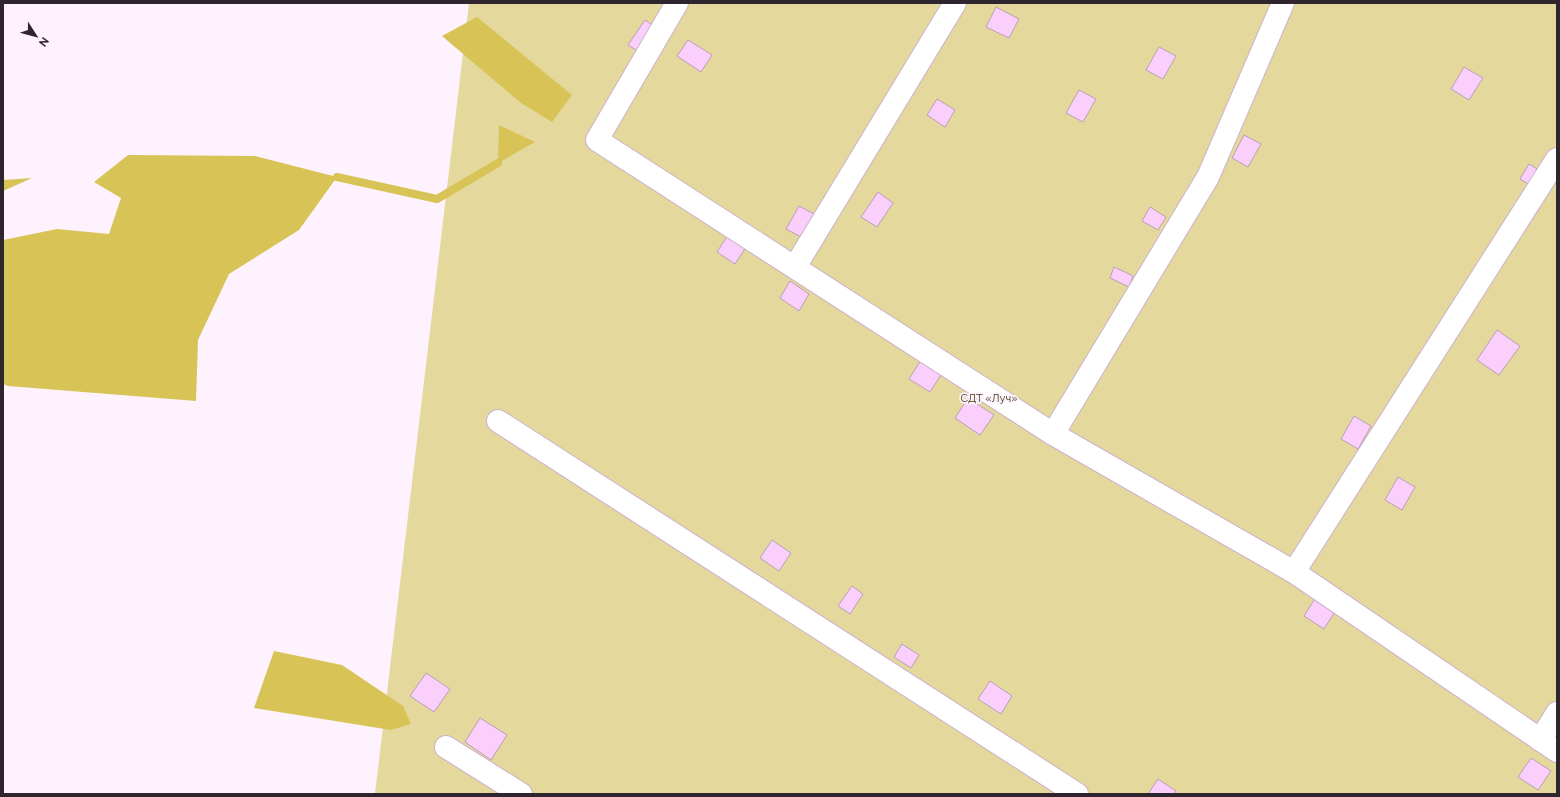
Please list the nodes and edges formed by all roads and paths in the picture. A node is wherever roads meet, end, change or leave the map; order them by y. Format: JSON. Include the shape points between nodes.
{"nodes":[{"id":1,"x":677,"y":3,"type":"edge"},
{"id":2,"x":955,"y":3,"type":"edge"},
{"id":3,"x":1283,"y":3,"type":"edge"},
{"id":4,"x":1557,"y":159,"type":"edge"},
{"id":5,"x":795,"y":267,"type":"junction"},
{"id":6,"x":498,"y":421,"type":"dead end"},
{"id":7,"x":1053,"y":434,"type":"junction"},
{"id":8,"x":1294,"y":572,"type":"junction"},
{"id":9,"x":1557,"y":713,"type":"edge"},
{"id":10,"x":1549,"y":746,"type":"edge"},
{"id":11,"x":446,"y":747,"type":"dead end"},
{"id":12,"x":520,"y":794,"type":"edge"},
{"id":13,"x":1077,"y":794,"type":"edge"}],
"edges":[{"from":1,"to":5,"type":"lane","via":[[597,140]]},
{"from":2,"to":5,"type":"lane"},
{"from":3,"to":7,"type":"lane","via":[[1208,177]]},
{"from":4,"to":8,"type":"lane"},
{"from":5,"to":7,"type":"lane"},
{"from":6,"to":13,"type":"lane"},
{"from":7,"to":8,"type":"lane"},
{"from":8,"to":10,"type":"lane"},
{"from":9,"to":10,"type":"lane"},
{"from":11,"to":12,"type":"lane"}]}
